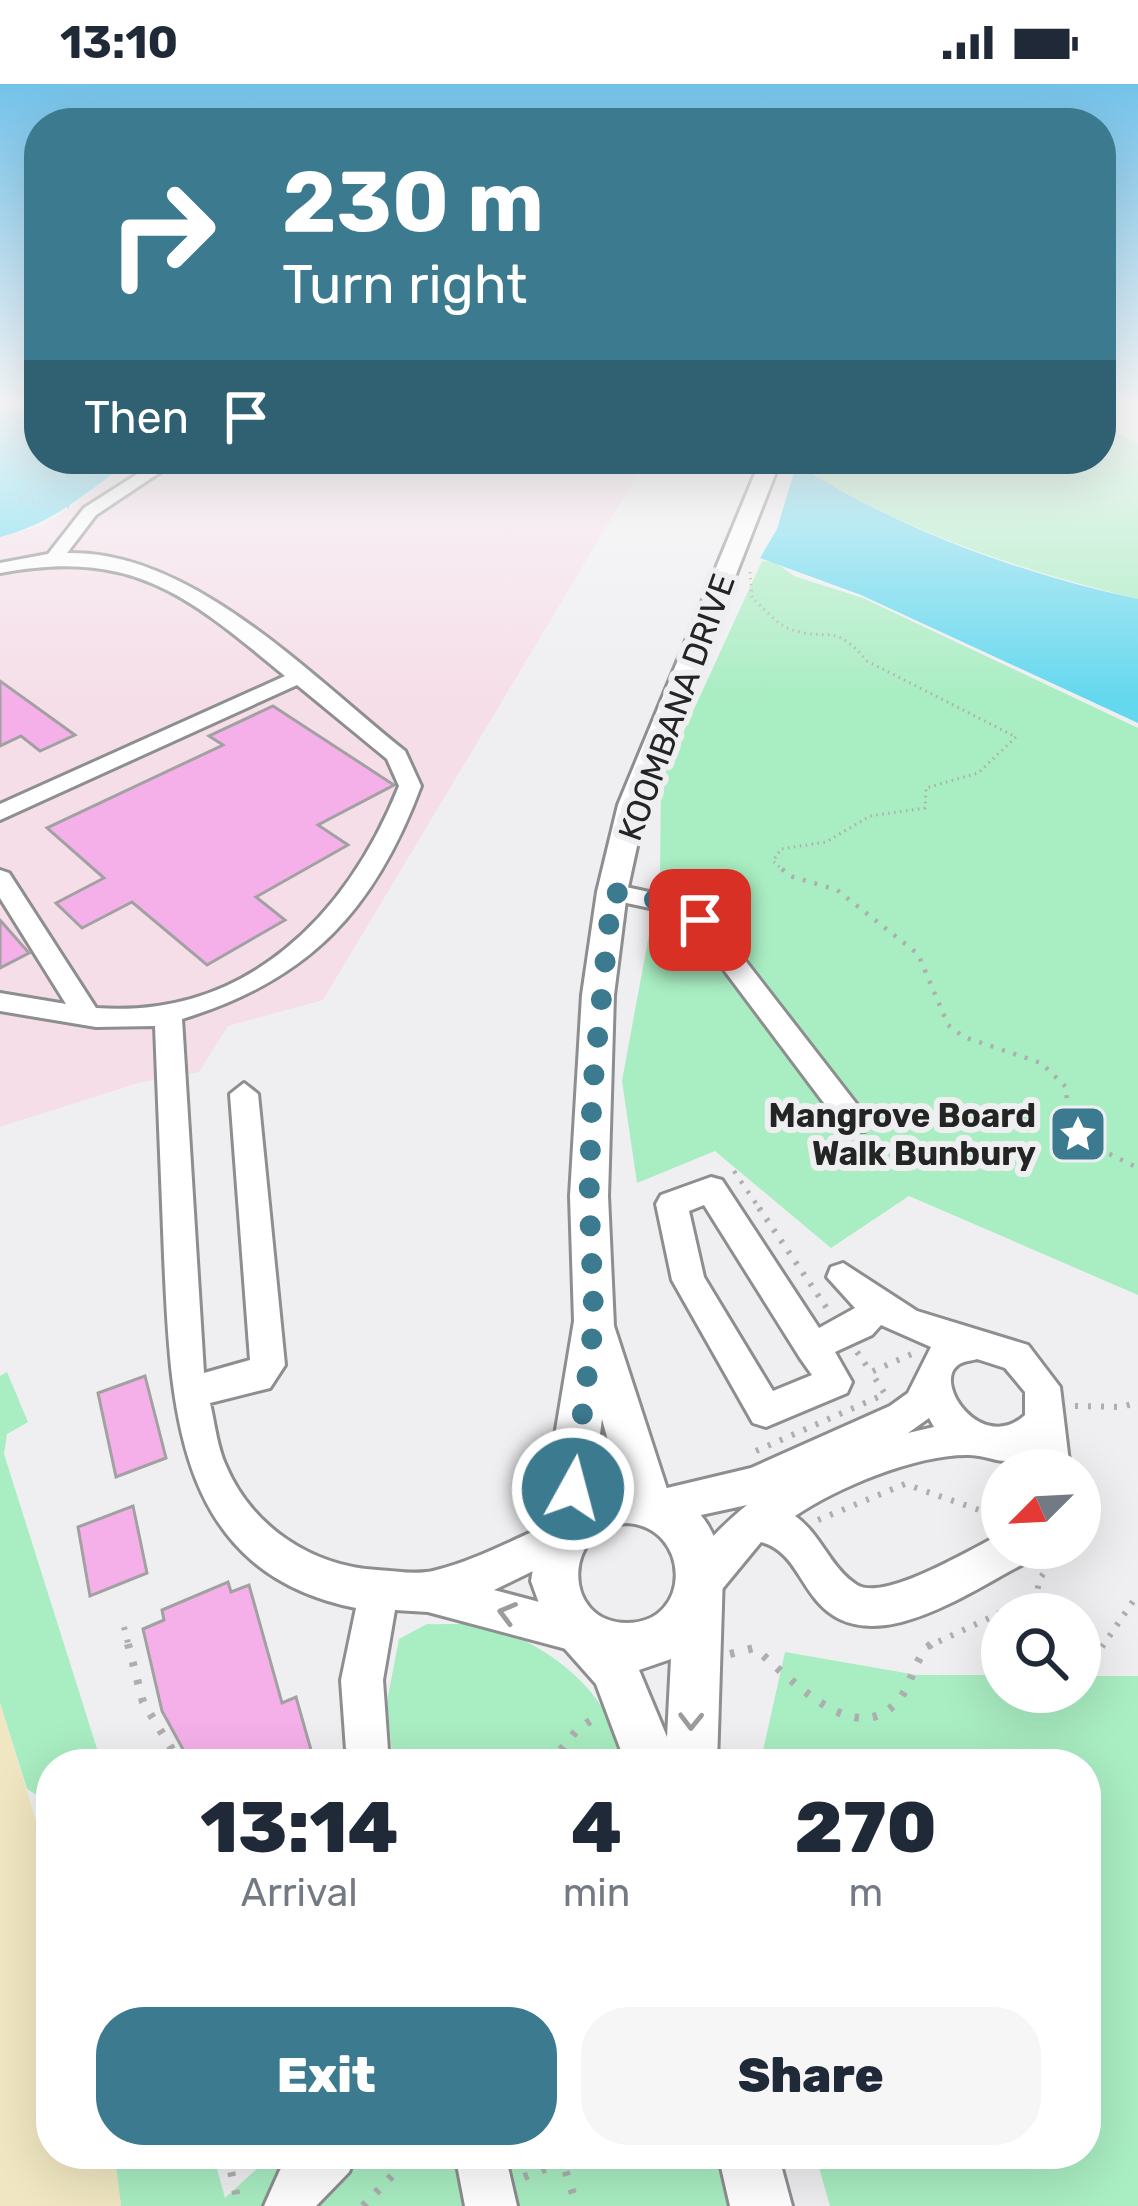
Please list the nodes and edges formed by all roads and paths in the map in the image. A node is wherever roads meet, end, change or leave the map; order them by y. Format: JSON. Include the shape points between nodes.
{"nodes":[{"id":1,"x":43,"y":501,"type":"edge"},
{"id":2,"x":103,"y":501,"type":"edge"},
{"id":3,"x":754,"y":501,"type":"edge"},
{"id":4,"x":80,"y":508,"type":"dead end"},
{"id":5,"x":56,"y":557,"type":"junction"},
{"id":6,"x":752,"y":560,"type":"dead end"},
{"id":7,"x":0,"y":568,"type":"edge"},
{"id":8,"x":299,"y":676,"type":"junction"},
{"id":9,"x":0,"y":812,"type":"edge"},
{"id":10,"x":0,"y":878,"type":"edge"},
{"id":11,"x":612,"y":892,"type":"junction"},
{"id":12,"x":0,"y":1002,"type":"edge"},
{"id":13,"x":168,"y":1013,"type":"junction"},
{"id":14,"x":86,"y":1014,"type":"junction"},
{"id":15,"x":244,"y":1094,"type":"dead end"},
{"id":16,"x":855,"y":1123,"type":"dead end"},
{"id":17,"x":1138,"y":1168,"type":"edge"},
{"id":18,"x":734,"y":1171,"type":"dead end"},
{"id":19,"x":843,"y":1277,"type":"dead end"},
{"id":20,"x":884,"y":1314,"type":"junction"},
{"id":21,"x":835,"y":1320,"type":"dead end"},
{"id":22,"x":594,"y":1321,"type":"junction"},
{"id":23,"x":977,"y":1344,"type":"junction"},
{"id":24,"x":852,"y":1346,"type":"dead end"},
{"id":25,"x":812,"y":1347,"type":"junction"},
{"id":26,"x":871,"y":1372,"type":"dead end"},
{"id":27,"x":933,"y":1377,"type":"junction"},
{"id":28,"x":190,"y":1392,"type":"junction"},
{"id":29,"x":1138,"y":1402,"type":"edge"},
{"id":30,"x":1099,"y":1406,"type":"dead end"},
{"id":31,"x":1045,"y":1414,"type":"junction"},
{"id":32,"x":984,"y":1442,"type":"junction"},
{"id":33,"x":996,"y":1449,"type":"edge"},
{"id":34,"x":1049,"y":1449,"type":"edge"},
{"id":35,"x":652,"y":1505,"type":"junction"},
{"id":36,"x":981,"y":1511,"type":"edge"},
{"id":37,"x":755,"y":1522,"type":"junction"},
{"id":38,"x":563,"y":1535,"type":"junction"},
{"id":39,"x":813,"y":1535,"type":"junction"},
{"id":40,"x":981,"y":1565,"type":"edge"},
{"id":41,"x":699,"y":1589,"type":"junction"},
{"id":42,"x":379,"y":1592,"type":"junction"},
{"id":43,"x":428,"y":1592,"type":"junction"},
{"id":44,"x":1138,"y":1594,"type":"edge"},
{"id":45,"x":981,"y":1622,"type":"edge"},
{"id":46,"x":124,"y":1627,"type":"dead end"},
{"id":47,"x":587,"y":1635,"type":"junction"},
{"id":48,"x":1101,"y":1648,"type":"edge"},
{"id":49,"x":720,"y":1664,"type":"dead end"},
{"id":50,"x":609,"y":1713,"type":"dead end"},
{"id":51,"x":172,"y":1745,"type":"junction"},
{"id":52,"x":165,"y":1749,"type":"edge"},
{"id":53,"x":174,"y":1749,"type":"edge"},
{"id":54,"x":367,"y":1749,"type":"edge"},
{"id":55,"x":561,"y":1749,"type":"edge"},
{"id":56,"x":646,"y":1749,"type":"edge"},
{"id":57,"x":692,"y":1749,"type":"edge"},
{"id":58,"x":230,"y":2169,"type":"edge"},
{"id":59,"x":316,"y":2169,"type":"edge"},
{"id":60,"x":399,"y":2169,"type":"edge"},
{"id":61,"x":483,"y":2169,"type":"edge"},
{"id":62,"x":565,"y":2169,"type":"edge"},
{"id":63,"x":752,"y":2169,"type":"edge"},
{"id":64,"x":238,"y":2206,"type":"edge"},
{"id":65,"x":290,"y":2206,"type":"edge"},
{"id":66,"x":363,"y":2206,"type":"edge"},
{"id":67,"x":491,"y":2206,"type":"edge"},
{"id":68,"x":577,"y":2206,"type":"edge"},
{"id":69,"x":761,"y":2206,"type":"edge"}],
"edges":[{"from":1,"to":4,"type":"path"},
{"from":2,"to":5,"type":"street"},
{"from":3,"to":11,"type":"main road","name":"KOOMBANA DRIVE","via":[[632,806]]},
{"from":5,"to":7,"type":"street"},
{"from":5,"to":8,"type":"street","via":[[109,562],[187,589]]},
{"from":6,"to":17,"type":"path","via":[[752,598],[788,629],[849,640],[867,661],[1016,737],[978,773],[926,788],[925,808],[870,816],[826,842],[782,849],[773,861],[790,876],[837,890],[918,954],[948,1025],[1041,1063],[1066,1087],[1069,1134]]},
{"from":8,"to":9,"type":"street"},
{"from":8,"to":13,"type":"street","via":[[397,756],[409,777],[406,798],[327,930],[227,992]]},
{"from":10,"to":14,"type":"street"},
{"from":11,"to":16,"type":"street","via":[[668,902],[700,920]]},
{"from":11,"to":22,"type":"main road","name":"KOOMBANA DRIVE","via":[[592,1094]]},
{"from":12,"to":14,"type":"street"},
{"from":13,"to":14,"type":"street"},
{"from":13,"to":28,"type":"street"},
{"from":15,"to":28,"type":"street","via":[[268,1365],[258,1378]]},
{"from":18,"to":21,"type":"path"},
{"from":19,"to":20,"type":"street"},
{"from":20,"to":23,"type":"street"},
{"from":20,"to":25,"type":"street"},
{"from":20,"to":27,"type":"street","via":[[920,1348]]},
{"from":22,"to":35,"type":"main road","name":"KOOMBANA DRIVE"},
{"from":22,"to":38,"type":"main road","name":"KOOMBANA DRIVE"},
{"from":23,"to":27,"type":"street","via":[[950,1352]]},
{"from":23,"to":31,"type":"street","via":[[1025,1363],[1042,1388]]},
{"from":24,"to":26,"type":"path"},
{"from":25,"to":25,"type":"street","via":[[835,1382],[766,1411],[688,1280],[672,1204],[711,1189]]},
{"from":27,"to":32,"type":"street","via":[[942,1413]]},
{"from":27,"to":35,"type":"street","via":[[903,1418],[774,1479],[700,1504]]},
{"from":28,"to":42,"type":"street","via":[[220,1495],[259,1543],[305,1575]]},
{"from":29,"to":30,"type":"path"},
{"from":31,"to":32,"type":"street","via":[[1028,1438]]},
{"from":31,"to":34,"type":"street"},
{"from":32,"to":33,"type":"street"},
{"from":32,"to":37,"type":"street","via":[[894,1451]]},
{"from":35,"to":38,"type":"main road","via":[[593,1507]]},
{"from":35,"to":41,"type":"main road","via":[[685,1530]]},
{"from":36,"to":39,"type":"path","via":[[905,1484]]},
{"from":37,"to":39,"type":"street"},
{"from":37,"to":41,"type":"street"},
{"from":38,"to":43,"type":"street"},
{"from":38,"to":47,"type":"main road","via":[[554,1578],[570,1618]]},
{"from":39,"to":40,"type":"street","via":[[832,1592],[872,1611],[890,1610]]},
{"from":41,"to":47,"type":"main road","via":[[690,1614],[656,1643],[610,1646]]},
{"from":41,"to":57,"type":"main road","one_way":true},
{"from":42,"to":43,"type":"street"},
{"from":42,"to":54,"type":"street","via":[[362,1680]]},
{"from":47,"to":43,"type":"street","one_way":true},
{"from":44,"to":48,"type":"path"},
{"from":45,"to":49,"type":"path","via":[[927,1647],[909,1685],[878,1715],[857,1717],[819,1702],[754,1648]]},
{"from":46,"to":51,"type":"path","via":[[143,1702]]},
{"from":47,"to":56,"type":"main road","via":[[614,1668]]},
{"from":50,"to":55,"type":"path"},
{"from":51,"to":52,"type":"path"},
{"from":51,"to":53,"type":"path"},
{"from":58,"to":64,"type":"path"},
{"from":59,"to":65,"type":"street"},
{"from":60,"to":66,"type":"path"},
{"from":61,"to":67,"type":"street"},
{"from":62,"to":68,"type":"path"},
{"from":63,"to":69,"type":"main road"}]}
